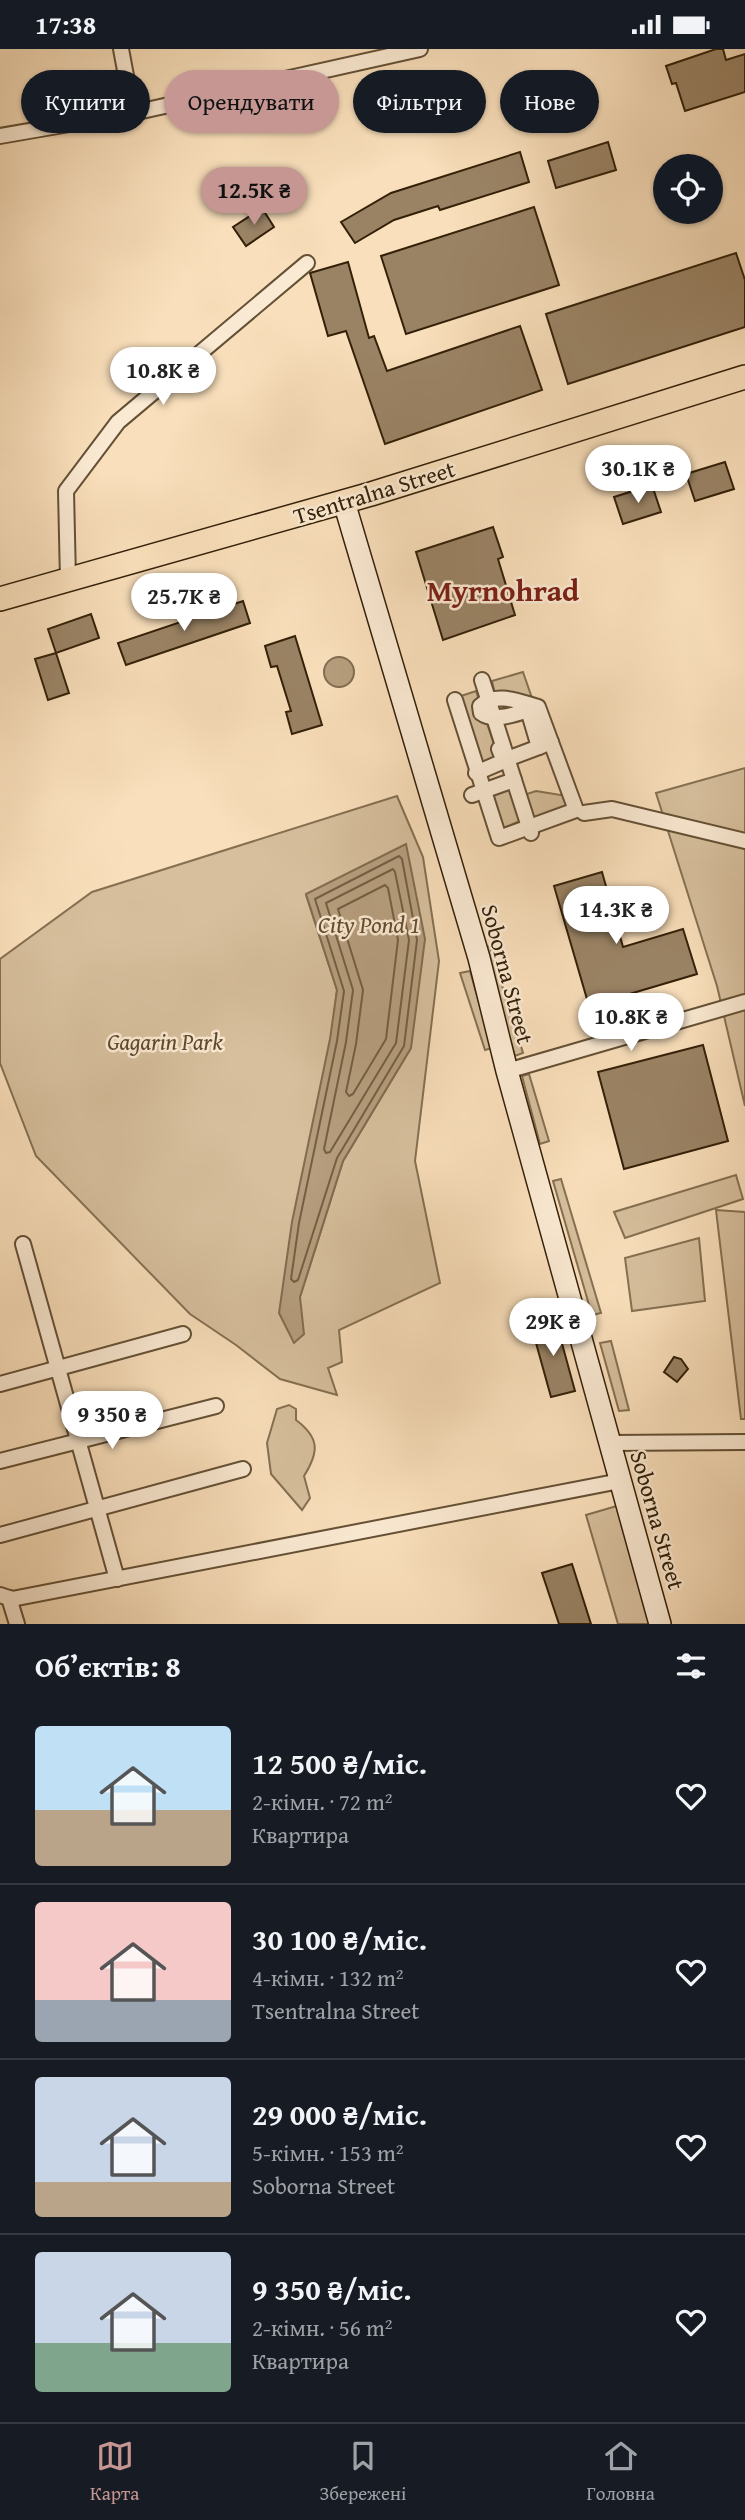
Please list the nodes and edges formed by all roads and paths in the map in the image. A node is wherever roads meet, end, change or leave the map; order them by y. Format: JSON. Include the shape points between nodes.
{"nodes":[{"id":1,"x":121,"y":49,"type":"edge"},
{"id":2,"x":420,"y":49,"type":"edge"},
{"id":3,"x":125,"y":70,"type":"edge"},
{"id":4,"x":150,"y":109,"type":"edge"},
{"id":5,"x":21,"y":132,"type":"edge"},
{"id":6,"x":0,"y":136,"type":"edge"},
{"id":7,"x":307,"y":263,"type":"dead end"},
{"id":8,"x":745,"y":377,"type":"edge"},
{"id":9,"x":344,"y":502,"type":"junction"},
{"id":10,"x":68,"y":580,"type":"junction"},
{"id":11,"x":0,"y":599,"type":"edge"},
{"id":12,"x":482,"y":680,"type":"dead end"},
{"id":13,"x":455,"y":700,"type":"dead end"},
{"id":14,"x":494,"y":717,"type":"junction"},
{"id":15,"x":500,"y":735,"type":"junction"},
{"id":16,"x":545,"y":745,"type":"junction"},
{"id":17,"x":508,"y":759,"type":"junction"},
{"id":18,"x":476,"y":773,"type":"dead end"},
{"id":19,"x":514,"y":780,"type":"junction"},
{"id":20,"x":472,"y":795,"type":"dead end"},
{"id":21,"x":584,"y":813,"type":"dead end"},
{"id":22,"x":531,"y":834,"type":"dead end"},
{"id":23,"x":745,"y":841,"type":"edge"},
{"id":24,"x":745,"y":1002,"type":"edge"},
{"id":25,"x":507,"y":1072,"type":"junction"},
{"id":26,"x":23,"y":1244,"type":"dead end"},
{"id":27,"x":183,"y":1334,"type":"dead end"},
{"id":28,"x":58,"y":1367,"type":"junction"},
{"id":29,"x":0,"y":1384,"type":"edge"},
{"id":30,"x":216,"y":1406,"type":"dead end"},
{"id":31,"x":79,"y":1441,"type":"junction"},
{"id":32,"x":610,"y":1443,"type":"junction"},
{"id":33,"x":745,"y":1443,"type":"edge"},
{"id":34,"x":0,"y":1461,"type":"edge"},
{"id":35,"x":243,"y":1469,"type":"dead end"},
{"id":36,"x":620,"y":1481,"type":"junction"},
{"id":37,"x":98,"y":1507,"type":"junction"},
{"id":38,"x":0,"y":1535,"type":"edge"},
{"id":39,"x":117,"y":1579,"type":"junction"},
{"id":40,"x":5,"y":1597,"type":"edge"},
{"id":41,"x":17,"y":1624,"type":"edge"},
{"id":42,"x":660,"y":1624,"type":"edge"}],
"edges":[{"from":1,"to":3,"type":"street"},
{"from":2,"to":4,"type":"street"},
{"from":5,"to":6,"type":"street"},
{"from":7,"to":10,"type":"street","via":[[118,422],[66,491]]},
{"from":8,"to":9,"type":"main road","name":"Tsentralna Street"},
{"from":9,"to":10,"type":"main road","name":"Tsentralna Street"},
{"from":9,"to":25,"type":"street","name":"Soborna Street","via":[[479,958]]},
{"from":10,"to":11,"type":"main road","name":"Tsentralna Street"},
{"from":12,"to":14,"type":"street"},
{"from":13,"to":16,"type":"street","via":[[499,838],[576,810]]},
{"from":14,"to":15,"type":"street"},
{"from":14,"to":16,"type":"street","via":[[481,713],[480,705],[503,698],[533,708]]},
{"from":15,"to":17,"type":"street"},
{"from":15,"to":18,"type":"street","via":[[496,741],[504,761]]},
{"from":16,"to":17,"type":"street"},
{"from":17,"to":19,"type":"street"},
{"from":19,"to":20,"type":"street"},
{"from":19,"to":22,"type":"street"},
{"from":21,"to":23,"type":"street","via":[[612,809]]},
{"from":24,"to":25,"type":"street"},
{"from":25,"to":32,"type":"street","name":"Soborna Street"},
{"from":26,"to":28,"type":"street"},
{"from":27,"to":28,"type":"street"},
{"from":28,"to":29,"type":"street"},
{"from":28,"to":31,"type":"street"},
{"from":30,"to":31,"type":"street"},
{"from":31,"to":34,"type":"street"},
{"from":31,"to":37,"type":"street"},
{"from":32,"to":33,"type":"street"},
{"from":32,"to":36,"type":"street","name":"Soborna Street"},
{"from":35,"to":37,"type":"street"},
{"from":36,"to":39,"type":"street"},
{"from":36,"to":42,"type":"street","name":"Soborna Street"},
{"from":37,"to":38,"type":"street"},
{"from":37,"to":39,"type":"street"},
{"from":39,"to":40,"type":"street"},
{"from":40,"to":41,"type":"street"}]}
